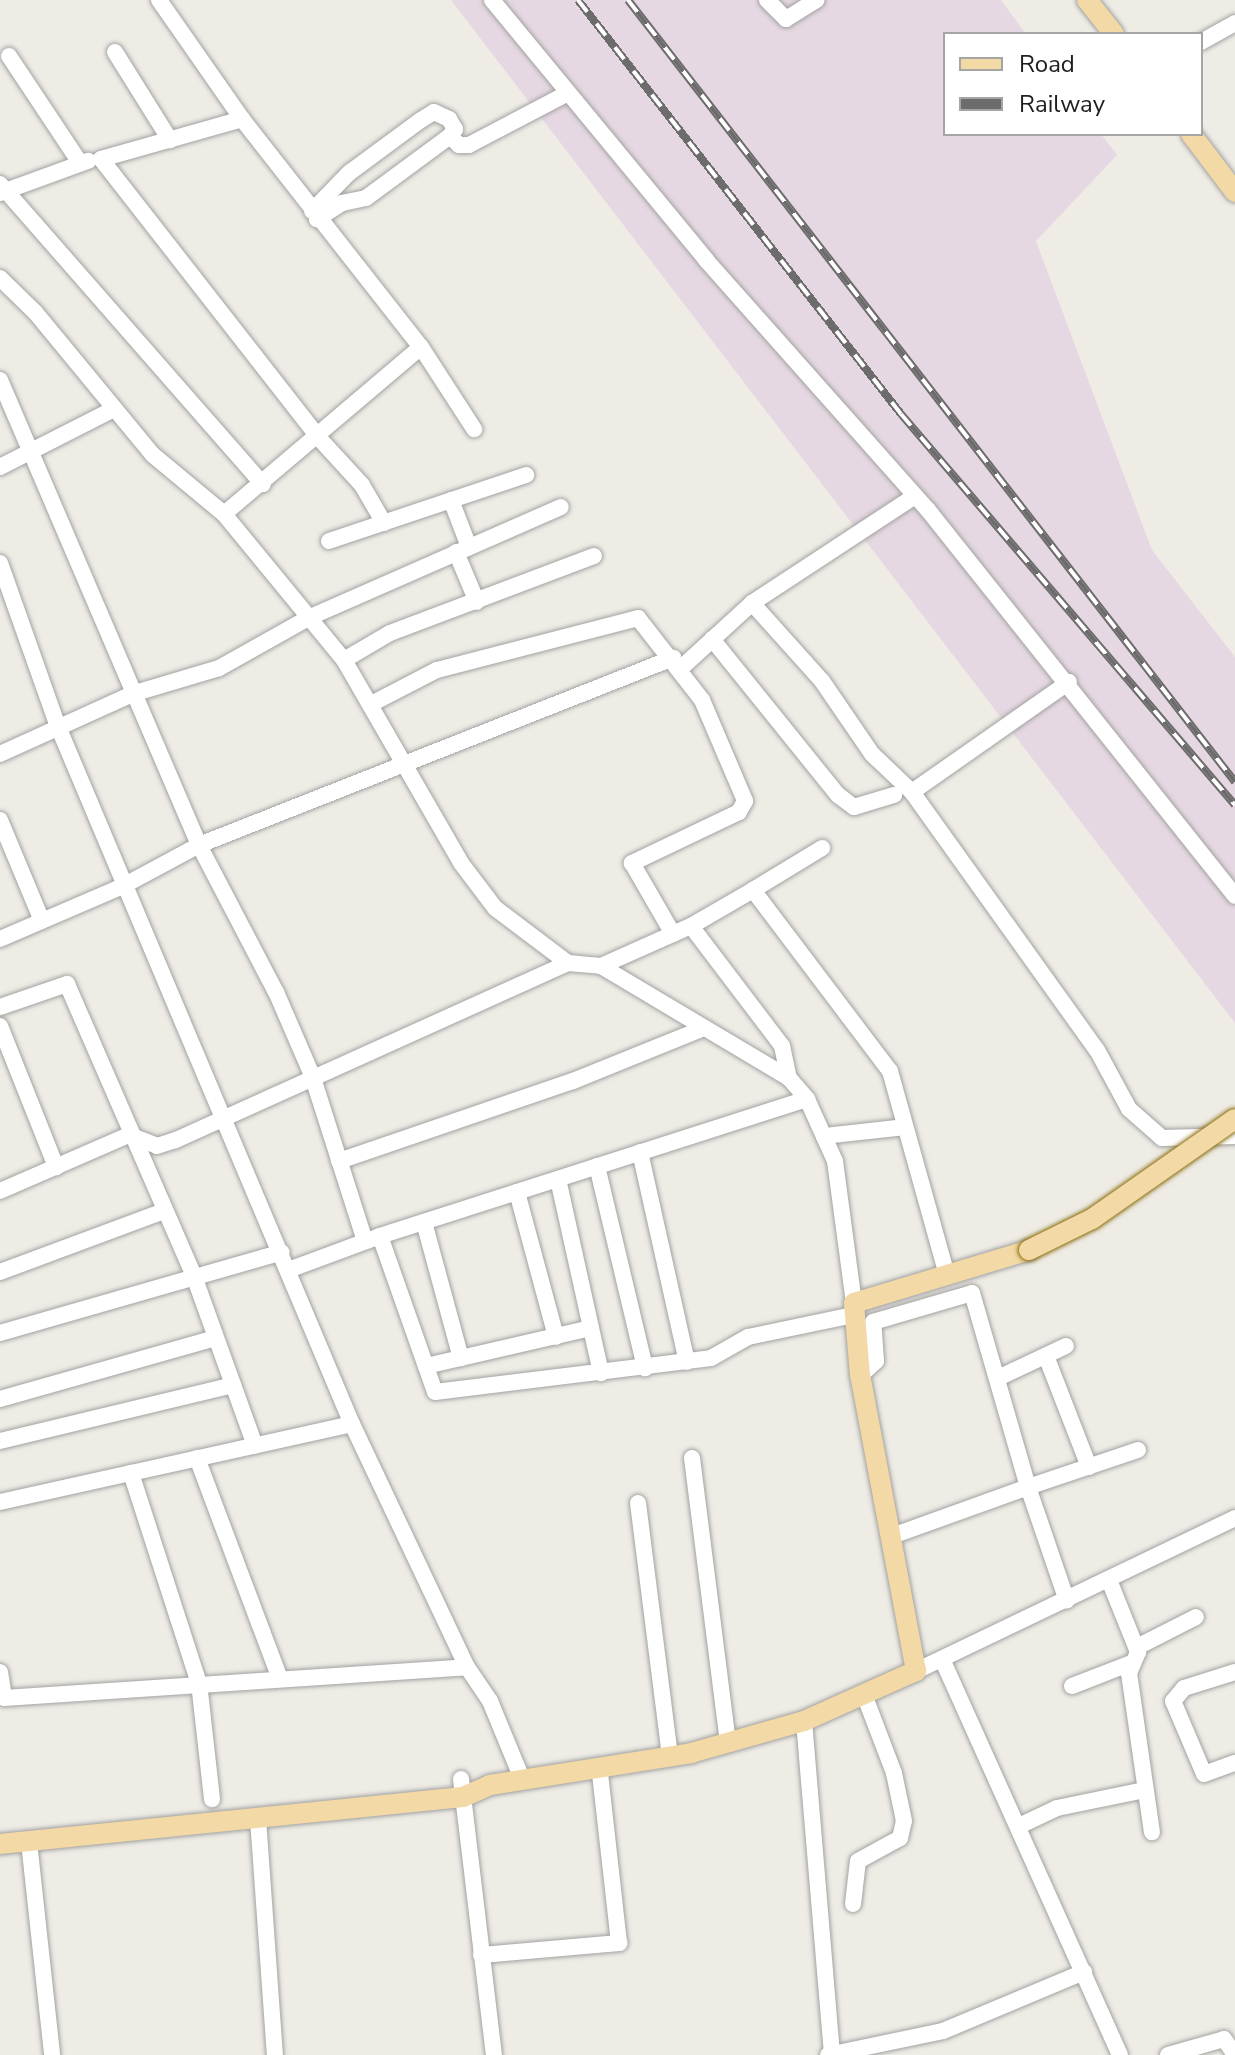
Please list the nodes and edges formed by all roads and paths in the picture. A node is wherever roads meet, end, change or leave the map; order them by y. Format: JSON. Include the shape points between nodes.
{"nodes":[{"id":1,"x":159,"y":0,"type":"edge"},
{"id":2,"x":492,"y":0,"type":"edge"},
{"id":3,"x":767,"y":0,"type":"edge"},
{"id":4,"x":816,"y":0,"type":"edge"},
{"id":5,"x":1087,"y":0,"type":"edge"},
{"id":6,"x":1235,"y":23,"type":"edge"},
{"id":7,"x":1112,"y":32,"type":"edge"},
{"id":8,"x":1203,"y":41,"type":"edge"},
{"id":9,"x":115,"y":52,"type":"dead end"},
{"id":10,"x":9,"y":56,"type":"dead end"},
{"id":11,"x":566,"y":94,"type":"junction"},
{"id":12,"x":242,"y":119,"type":"junction"},
{"id":13,"x":450,"y":136,"type":"junction"},
{"id":14,"x":1193,"y":136,"type":"edge"},
{"id":15,"x":170,"y":140,"type":"junction"},
{"id":16,"x":101,"y":159,"type":"junction"},
{"id":17,"x":80,"y":163,"type":"junction"},
{"id":18,"x":1,"y":189,"type":"edge"},
{"id":19,"x":1235,"y":192,"type":"edge"},
{"id":20,"x":314,"y":215,"type":"junction"},
{"id":21,"x":0,"y":278,"type":"edge"},
{"id":22,"x":421,"y":347,"type":"junction"},
{"id":23,"x":0,"y":380,"type":"edge"},
{"id":24,"x":112,"y":410,"type":"junction"},
{"id":25,"x":474,"y":429,"type":"dead end"},
{"id":26,"x":319,"y":438,"type":"junction"},
{"id":27,"x":31,"y":451,"type":"junction"},
{"id":28,"x":0,"y":467,"type":"edge"},
{"id":29,"x":526,"y":475,"type":"dead end"},
{"id":30,"x":263,"y":484,"type":"junction"},
{"id":31,"x":915,"y":496,"type":"junction"},
{"id":32,"x":451,"y":500,"type":"junction"},
{"id":33,"x":561,"y":507,"type":"dead end"},
{"id":34,"x":224,"y":514,"type":"junction"},
{"id":35,"x":384,"y":523,"type":"junction"},
{"id":36,"x":329,"y":541,"type":"dead end"},
{"id":37,"x":463,"y":550,"type":"junction"},
{"id":38,"x":594,"y":556,"type":"dead end"},
{"id":39,"x":0,"y":563,"type":"edge"},
{"id":40,"x":477,"y":602,"type":"junction"},
{"id":41,"x":752,"y":603,"type":"junction"},
{"id":42,"x":308,"y":618,"type":"junction"},
{"id":43,"x":712,"y":639,"type":"junction"},
{"id":44,"x":344,"y":660,"type":"junction"},
{"id":45,"x":676,"y":664,"type":"junction"},
{"id":46,"x":1069,"y":682,"type":"junction"},
{"id":47,"x":132,"y":694,"type":"junction"},
{"id":48,"x":373,"y":703,"type":"junction"},
{"id":49,"x":57,"y":724,"type":"junction"},
{"id":50,"x":0,"y":754,"type":"edge"},
{"id":51,"x":401,"y":765,"type":"junction"},
{"id":52,"x":912,"y":792,"type":"junction"},
{"id":53,"x":894,"y":795,"type":"dead end"},
{"id":54,"x":0,"y":820,"type":"edge"},
{"id":55,"x":199,"y":845,"type":"junction"},
{"id":56,"x":822,"y":848,"type":"dead end"},
{"id":57,"x":123,"y":886,"type":"junction"},
{"id":58,"x":753,"y":890,"type":"junction"},
{"id":59,"x":1235,"y":896,"type":"edge"},
{"id":60,"x":42,"y":921,"type":"junction"},
{"id":61,"x":691,"y":926,"type":"junction"},
{"id":62,"x":673,"y":934,"type":"junction"},
{"id":63,"x":0,"y":939,"type":"edge"},
{"id":64,"x":568,"y":963,"type":"junction"},
{"id":65,"x":601,"y":966,"type":"junction"},
{"id":66,"x":0,"y":1007,"type":"edge"},
{"id":67,"x":0,"y":1026,"type":"edge"},
{"id":68,"x":704,"y":1028,"type":"junction"},
{"id":69,"x":312,"y":1075,"type":"junction"},
{"id":70,"x":789,"y":1078,"type":"junction"},
{"id":71,"x":807,"y":1099,"type":"junction"},
{"id":72,"x":224,"y":1119,"type":"junction"},
{"id":73,"x":1235,"y":1119,"type":"edge"},
{"id":74,"x":905,"y":1127,"type":"junction"},
{"id":75,"x":129,"y":1135,"type":"junction"},
{"id":76,"x":824,"y":1136,"type":"junction"},
{"id":77,"x":1235,"y":1136,"type":"edge"},
{"id":78,"x":640,"y":1152,"type":"junction"},
{"id":79,"x":339,"y":1161,"type":"junction"},
{"id":80,"x":597,"y":1166,"type":"junction"},
{"id":81,"x":56,"y":1167,"type":"junction"},
{"id":82,"x":558,"y":1179,"type":"junction"},
{"id":83,"x":2,"y":1186,"type":"edge"},
{"id":84,"x":517,"y":1192,"type":"junction"},
{"id":85,"x":164,"y":1211,"type":"junction"},
{"id":86,"x":424,"y":1222,"type":"junction"},
{"id":87,"x":372,"y":1239,"type":"junction"},
{"id":88,"x":282,"y":1252,"type":"junction"},
{"id":89,"x":291,"y":1269,"type":"junction"},
{"id":90,"x":0,"y":1272,"type":"edge"},
{"id":91,"x":947,"y":1275,"type":"junction"},
{"id":92,"x":195,"y":1279,"type":"junction"},
{"id":93,"x":853,"y":1309,"type":"junction"},
{"id":94,"x":591,"y":1328,"type":"junction"},
{"id":95,"x":0,"y":1333,"type":"edge"},
{"id":96,"x":556,"y":1337,"type":"junction"},
{"id":97,"x":216,"y":1338,"type":"junction"},
{"id":98,"x":1066,"y":1346,"type":"dead end"},
{"id":99,"x":1046,"y":1356,"type":"junction"},
{"id":100,"x":461,"y":1358,"type":"junction"},
{"id":101,"x":687,"y":1362,"type":"junction"},
{"id":102,"x":426,"y":1366,"type":"junction"},
{"id":103,"x":645,"y":1368,"type":"junction"},
{"id":104,"x":601,"y":1373,"type":"junction"},
{"id":105,"x":860,"y":1376,"type":"junction"},
{"id":106,"x":998,"y":1378,"type":"junction"},
{"id":107,"x":233,"y":1385,"type":"junction"},
{"id":108,"x":0,"y":1399,"type":"edge"},
{"id":109,"x":352,"y":1424,"type":"junction"},
{"id":110,"x":0,"y":1441,"type":"edge"},
{"id":111,"x":255,"y":1446,"type":"junction"},
{"id":112,"x":1138,"y":1450,"type":"dead end"},
{"id":113,"x":197,"y":1458,"type":"junction"},
{"id":114,"x":692,"y":1458,"type":"dead end"},
{"id":115,"x":1089,"y":1467,"type":"junction"},
{"id":116,"x":131,"y":1473,"type":"junction"},
{"id":117,"x":1028,"y":1487,"type":"junction"},
{"id":118,"x":0,"y":1502,"type":"edge"},
{"id":119,"x":638,"y":1503,"type":"dead end"},
{"id":120,"x":1235,"y":1518,"type":"edge"},
{"id":121,"x":892,"y":1536,"type":"junction"},
{"id":122,"x":1109,"y":1580,"type":"junction"},
{"id":123,"x":1067,"y":1601,"type":"junction"},
{"id":124,"x":1196,"y":1617,"type":"dead end"},
{"id":125,"x":1136,"y":1654,"type":"junction"},
{"id":126,"x":942,"y":1659,"type":"junction"},
{"id":127,"x":467,"y":1667,"type":"junction"},
{"id":128,"x":916,"y":1671,"type":"junction"},
{"id":129,"x":0,"y":1672,"type":"edge"},
{"id":130,"x":1235,"y":1672,"type":"edge"},
{"id":131,"x":280,"y":1679,"type":"junction"},
{"id":132,"x":199,"y":1683,"type":"junction"},
{"id":133,"x":1072,"y":1686,"type":"dead end"},
{"id":134,"x":865,"y":1697,"type":"junction"},
{"id":135,"x":804,"y":1721,"type":"junction"},
{"id":136,"x":728,"y":1742,"type":"junction"},
{"id":137,"x":670,"y":1756,"type":"junction"},
{"id":138,"x":1235,"y":1763,"type":"edge"},
{"id":139,"x":599,"y":1766,"type":"junction"},
{"id":140,"x":523,"y":1781,"type":"junction"},
{"id":141,"x":462,"y":1788,"type":"junction"},
{"id":142,"x":1145,"y":1790,"type":"junction"},
{"id":143,"x":212,"y":1799,"type":"dead end"},
{"id":144,"x":258,"y":1819,"type":"junction"},
{"id":145,"x":1019,"y":1826,"type":"junction"},
{"id":146,"x":1152,"y":1832,"type":"dead end"},
{"id":147,"x":29,"y":1842,"type":"junction"},
{"id":148,"x":0,"y":1844,"type":"edge"},
{"id":149,"x":853,"y":1904,"type":"dead end"},
{"id":150,"x":481,"y":1955,"type":"junction"},
{"id":151,"x":1084,"y":1972,"type":"junction"},
{"id":152,"x":52,"y":2055,"type":"edge"},
{"id":153,"x":275,"y":2055,"type":"edge"},
{"id":154,"x":494,"y":2055,"type":"edge"},
{"id":155,"x":831,"y":2055,"type":"edge"},
{"id":156,"x":1120,"y":2055,"type":"edge"},
{"id":157,"x":1168,"y":2055,"type":"edge"},
{"id":158,"x":1235,"y":2055,"type":"edge"}],
"edges":[{"from":1,"to":12,"type":"street"},
{"from":2,"to":11,"type":"street"},
{"from":3,"to":4,"type":"street","via":[[786,19]]},
{"from":5,"to":7,"type":"main road"},
{"from":6,"to":8,"type":"street"},
{"from":9,"to":15,"type":"street"},
{"from":10,"to":17,"type":"street"},
{"from":11,"to":13,"type":"street","via":[[469,145],[459,145]]},
{"from":11,"to":31,"type":"street"},
{"from":12,"to":15,"type":"street"},
{"from":12,"to":20,"type":"street"},
{"from":13,"to":20,"type":"street","via":[[366,198]]},
{"from":13,"to":20,"type":"street","via":[[455,129],[449,119],[434,112],[349,173]]},
{"from":14,"to":19,"type":"main road"},
{"from":15,"to":16,"type":"street"},
{"from":16,"to":17,"type":"street"},
{"from":16,"to":26,"type":"street"},
{"from":17,"to":18,"type":"street"},
{"from":18,"to":30,"type":"street"},
{"from":20,"to":22,"type":"street"},
{"from":21,"to":24,"type":"street","via":[[35,312]]},
{"from":22,"to":25,"type":"street"},
{"from":22,"to":26,"type":"street"},
{"from":23,"to":27,"type":"street"},
{"from":24,"to":27,"type":"street"},
{"from":24,"to":34,"type":"street","via":[[153,455]]},
{"from":26,"to":30,"type":"street"},
{"from":26,"to":35,"type":"street","via":[[362,485]]},
{"from":27,"to":28,"type":"street"},
{"from":27,"to":47,"type":"street"},
{"from":29,"to":32,"type":"street"},
{"from":30,"to":34,"type":"street"},
{"from":31,"to":41,"type":"street"},
{"from":31,"to":46,"type":"street"},
{"from":32,"to":35,"type":"street"},
{"from":32,"to":37,"type":"street"},
{"from":33,"to":37,"type":"street"},
{"from":34,"to":42,"type":"street"},
{"from":35,"to":36,"type":"street"},
{"from":37,"to":40,"type":"street"},
{"from":37,"to":42,"type":"street"},
{"from":38,"to":40,"type":"street"},
{"from":39,"to":49,"type":"street"},
{"from":40,"to":44,"type":"street","via":[[390,633]]},
{"from":41,"to":43,"type":"street"},
{"from":41,"to":52,"type":"street","via":[[822,681],[872,754]]},
{"from":42,"to":44,"type":"street"},
{"from":42,"to":47,"type":"street","via":[[219,668]]},
{"from":43,"to":45,"type":"street"},
{"from":43,"to":53,"type":"street","via":[[838,795],[854,807]]},
{"from":44,"to":48,"type":"street"},
{"from":45,"to":48,"type":"street","via":[[646,625],[629,616],[437,670]]},
{"from":45,"to":51,"type":"street"},
{"from":45,"to":62,"type":"street","via":[[725,746],[745,801],[739,812],[632,863]]},
{"from":46,"to":52,"type":"street"},
{"from":46,"to":59,"type":"street"},
{"from":47,"to":49,"type":"street"},
{"from":47,"to":55,"type":"street"},
{"from":48,"to":51,"type":"street"},
{"from":49,"to":50,"type":"street"},
{"from":49,"to":57,"type":"street"},
{"from":51,"to":55,"type":"street"},
{"from":51,"to":64,"type":"street","via":[[495,908]]},
{"from":52,"to":77,"type":"street","via":[[1097,1050],[1129,1109],[1162,1138]]},
{"from":54,"to":60,"type":"street"},
{"from":55,"to":57,"type":"street"},
{"from":55,"to":69,"type":"street","via":[[276,992]]},
{"from":56,"to":58,"type":"street"},
{"from":57,"to":60,"type":"street"},
{"from":57,"to":72,"type":"street"},
{"from":58,"to":61,"type":"street"},
{"from":58,"to":74,"type":"street","via":[[890,1071]]},
{"from":60,"to":63,"type":"street"},
{"from":61,"to":62,"type":"street"},
{"from":61,"to":70,"type":"street","via":[[782,1046]]},
{"from":62,"to":65,"type":"street"},
{"from":64,"to":65,"type":"street"},
{"from":64,"to":69,"type":"street"},
{"from":65,"to":68,"type":"street"},
{"from":66,"to":75,"type":"street","via":[[67,984]]},
{"from":67,"to":81,"type":"street"},
{"from":68,"to":70,"type":"street"},
{"from":68,"to":79,"type":"street","via":[[573,1081]]},
{"from":69,"to":72,"type":"street"},
{"from":69,"to":79,"type":"street"},
{"from":70,"to":71,"type":"street"},
{"from":71,"to":76,"type":"street"},
{"from":71,"to":78,"type":"street"},
{"from":72,"to":75,"type":"street","via":[[157,1146]]},
{"from":72,"to":88,"type":"street"},
{"from":73,"to":91,"type":"main road","bridge":true,"via":[[1092,1219],[1029,1250]]},
{"from":74,"to":76,"type":"street"},
{"from":74,"to":91,"type":"street"},
{"from":75,"to":81,"type":"street"},
{"from":75,"to":85,"type":"street"},
{"from":76,"to":93,"type":"street","via":[[835,1161]]},
{"from":78,"to":80,"type":"street"},
{"from":78,"to":101,"type":"street"},
{"from":79,"to":87,"type":"street"},
{"from":80,"to":82,"type":"street"},
{"from":80,"to":103,"type":"street"},
{"from":81,"to":83,"type":"street"},
{"from":82,"to":84,"type":"street"},
{"from":82,"to":94,"type":"street"},
{"from":84,"to":86,"type":"street"},
{"from":84,"to":96,"type":"street"},
{"from":85,"to":90,"type":"street"},
{"from":85,"to":92,"type":"street"},
{"from":86,"to":87,"type":"street"},
{"from":86,"to":100,"type":"street"},
{"from":87,"to":89,"type":"street"},
{"from":87,"to":102,"type":"street"},
{"from":88,"to":89,"type":"street"},
{"from":88,"to":92,"type":"street"},
{"from":89,"to":109,"type":"street"},
{"from":91,"to":93,"type":"main road"},
{"from":92,"to":95,"type":"street"},
{"from":92,"to":97,"type":"street"},
{"from":93,"to":101,"type":"street","via":[[748,1337],[718,1357]]},
{"from":93,"to":105,"type":"main road"},
{"from":94,"to":96,"type":"street"},
{"from":94,"to":104,"type":"street"},
{"from":96,"to":100,"type":"street"},
{"from":97,"to":107,"type":"street"},
{"from":97,"to":108,"type":"street"},
{"from":98,"to":99,"type":"street"},
{"from":99,"to":106,"type":"street"},
{"from":99,"to":115,"type":"street"},
{"from":100,"to":102,"type":"street"},
{"from":101,"to":103,"type":"street"},
{"from":102,"to":104,"type":"street","via":[[435,1392]]},
{"from":103,"to":104,"type":"street"},
{"from":105,"to":106,"type":"street","via":[[876,1361],[873,1322],[970,1292]]},
{"from":105,"to":121,"type":"main road"},
{"from":106,"to":117,"type":"street"},
{"from":107,"to":110,"type":"street"},
{"from":107,"to":111,"type":"street"},
{"from":109,"to":111,"type":"street"},
{"from":109,"to":127,"type":"street"},
{"from":111,"to":113,"type":"street"},
{"from":112,"to":115,"type":"street"},
{"from":113,"to":116,"type":"street"},
{"from":113,"to":131,"type":"street"},
{"from":114,"to":136,"type":"street"},
{"from":115,"to":117,"type":"street"},
{"from":116,"to":118,"type":"street"},
{"from":116,"to":132,"type":"street"},
{"from":117,"to":121,"type":"street"},
{"from":117,"to":123,"type":"street"},
{"from":119,"to":137,"type":"street"},
{"from":120,"to":122,"type":"street"},
{"from":121,"to":128,"type":"main road"},
{"from":122,"to":123,"type":"street"},
{"from":122,"to":125,"type":"street"},
{"from":123,"to":126,"type":"street"},
{"from":124,"to":125,"type":"street"},
{"from":125,"to":133,"type":"street"},
{"from":125,"to":142,"type":"street","via":[[1129,1673]]},
{"from":126,"to":128,"type":"street"},
{"from":126,"to":145,"type":"street"},
{"from":127,"to":131,"type":"street"},
{"from":127,"to":140,"type":"street","via":[[490,1701]]},
{"from":128,"to":134,"type":"main road"},
{"from":129,"to":132,"type":"street","via":[[4,1698]]},
{"from":130,"to":138,"type":"street","via":[[1184,1688],[1173,1701],[1204,1774]]},
{"from":131,"to":132,"type":"street"},
{"from":132,"to":143,"type":"street"},
{"from":134,"to":135,"type":"main road"},
{"from":134,"to":149,"type":"street","via":[[894,1773],[904,1821],[900,1838],[858,1861]]},
{"from":135,"to":136,"type":"main road"},
{"from":135,"to":155,"type":"street"},
{"from":136,"to":137,"type":"main road"},
{"from":137,"to":139,"type":"main road"},
{"from":139,"to":140,"type":"main road"},
{"from":139,"to":150,"type":"street","via":[[619,1943]]},
{"from":140,"to":141,"type":"main road"},
{"from":141,"to":144,"type":"main road"},
{"from":141,"to":150,"type":"street"},
{"from":142,"to":145,"type":"street","via":[[1057,1808]]},
{"from":142,"to":146,"type":"street"},
{"from":144,"to":147,"type":"main road"},
{"from":144,"to":153,"type":"street"},
{"from":145,"to":151,"type":"street"},
{"from":147,"to":148,"type":"main road"},
{"from":147,"to":152,"type":"street"},
{"from":150,"to":154,"type":"street"},
{"from":151,"to":155,"type":"street","via":[[943,2031]]},
{"from":151,"to":156,"type":"street"},
{"from":157,"to":158,"type":"street","via":[[1224,2039]]}]}
